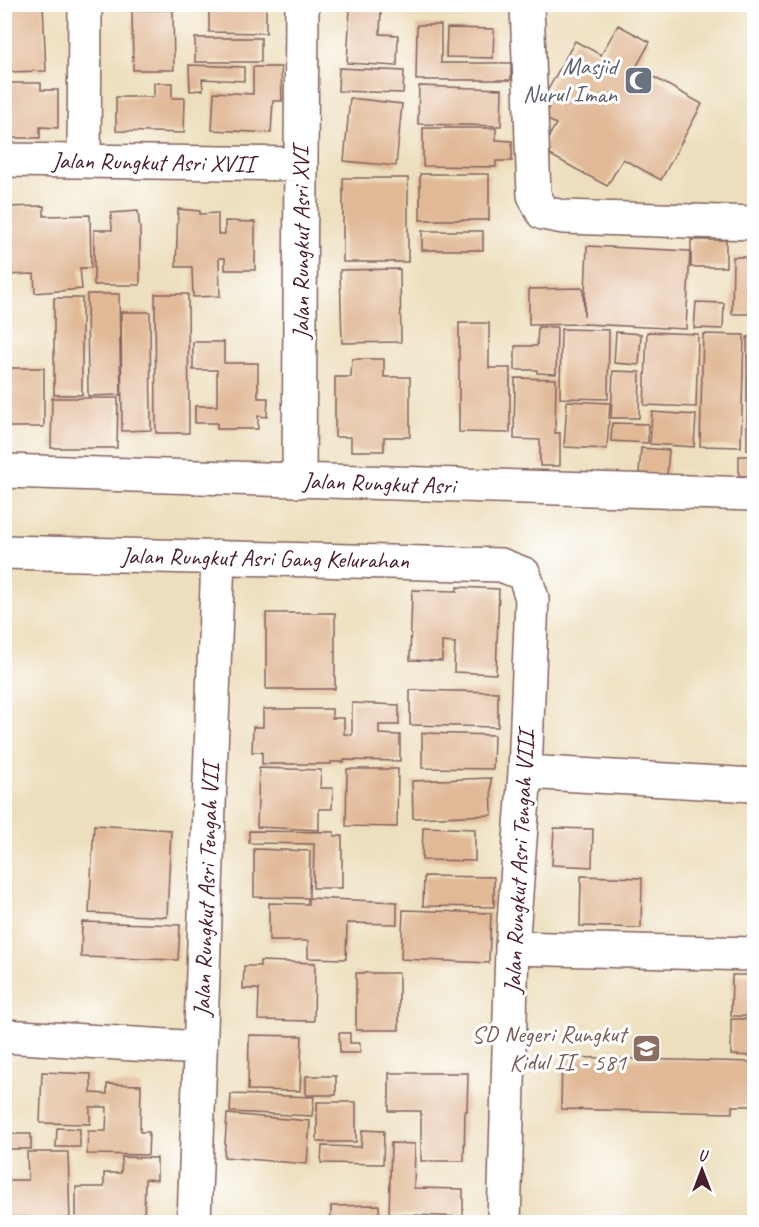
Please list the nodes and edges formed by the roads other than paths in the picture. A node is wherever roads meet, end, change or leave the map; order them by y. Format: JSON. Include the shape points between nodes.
{"nodes":[{"id":1,"x":86,"y":4,"type":"edge"},
{"id":2,"x":302,"y":4,"type":"edge"},
{"id":3,"x":527,"y":4,"type":"edge"},
{"id":4,"x":4,"y":160,"type":"edge"},
{"id":5,"x":84,"y":161,"type":"junction"},
{"id":6,"x":302,"y":164,"type":"junction"},
{"id":7,"x":754,"y":223,"type":"edge"},
{"id":8,"x":4,"y":471,"type":"edge"},
{"id":9,"x":299,"y":481,"type":"junction"},
{"id":10,"x":754,"y":494,"type":"edge"},
{"id":11,"x":4,"y":552,"type":"edge"},
{"id":12,"x":218,"y":557,"type":"junction"},
{"id":13,"x":524,"y":574,"type":"joint"},
{"id":14,"x":525,"y":772,"type":"junction"},
{"id":15,"x":754,"y":785,"type":"edge"},
{"id":16,"x":512,"y":948,"type":"junction"},
{"id":17,"x":754,"y":954,"type":"edge"},
{"id":18,"x":4,"y":1036,"type":"edge"},
{"id":19,"x":200,"y":1048,"type":"junction"},
{"id":20,"x":194,"y":1222,"type":"edge"},
{"id":21,"x":504,"y":1222,"type":"edge"}],
"edges":[{"from":1,"to":5,"type":"street"},
{"from":2,"to":6,"type":"street","name":"Jalan Rungkut Asri XVI"},
{"from":3,"to":7,"type":"street","via":[[534,195],[543,213],[564,217]]},
{"from":4,"to":5,"type":"street","name":"Jalan Rungkut Asri XVII"},
{"from":5,"to":6,"type":"street","name":"Jalan Rungkut Asri XVII"},
{"from":6,"to":9,"type":"street","name":"Jalan Rungkut Asri XVI"},
{"from":8,"to":9,"type":"street","name":"Jalan Rungkut Asri"},
{"from":9,"to":10,"type":"street","name":"Jalan Rungkut Asri"},
{"from":11,"to":12,"type":"street","name":"Jalan Rungkut Asri Gang Kelurahan"},
{"from":12,"to":13,"type":"street","name":"Jalan Rungkut Asri Gang Kelurahan","via":[[501,565]]},
{"from":12,"to":19,"type":"street","name":"Jalan Rungkut Asri Tengah VII"},
{"from":13,"to":14,"type":"street","name":"Jalan Rungkut Asri Tengah VIII","via":[[532,598]]},
{"from":14,"to":15,"type":"street"},
{"from":14,"to":16,"type":"street","name":"Jalan Rungkut Asri Tengah VIII"},
{"from":16,"to":17,"type":"street"},
{"from":16,"to":21,"type":"street","name":"Jalan Rungkut Asri Tengah VIII"},
{"from":18,"to":19,"type":"street"},
{"from":19,"to":20,"type":"street","name":"Jalan Rungkut Asri Tengah VII"}]}
